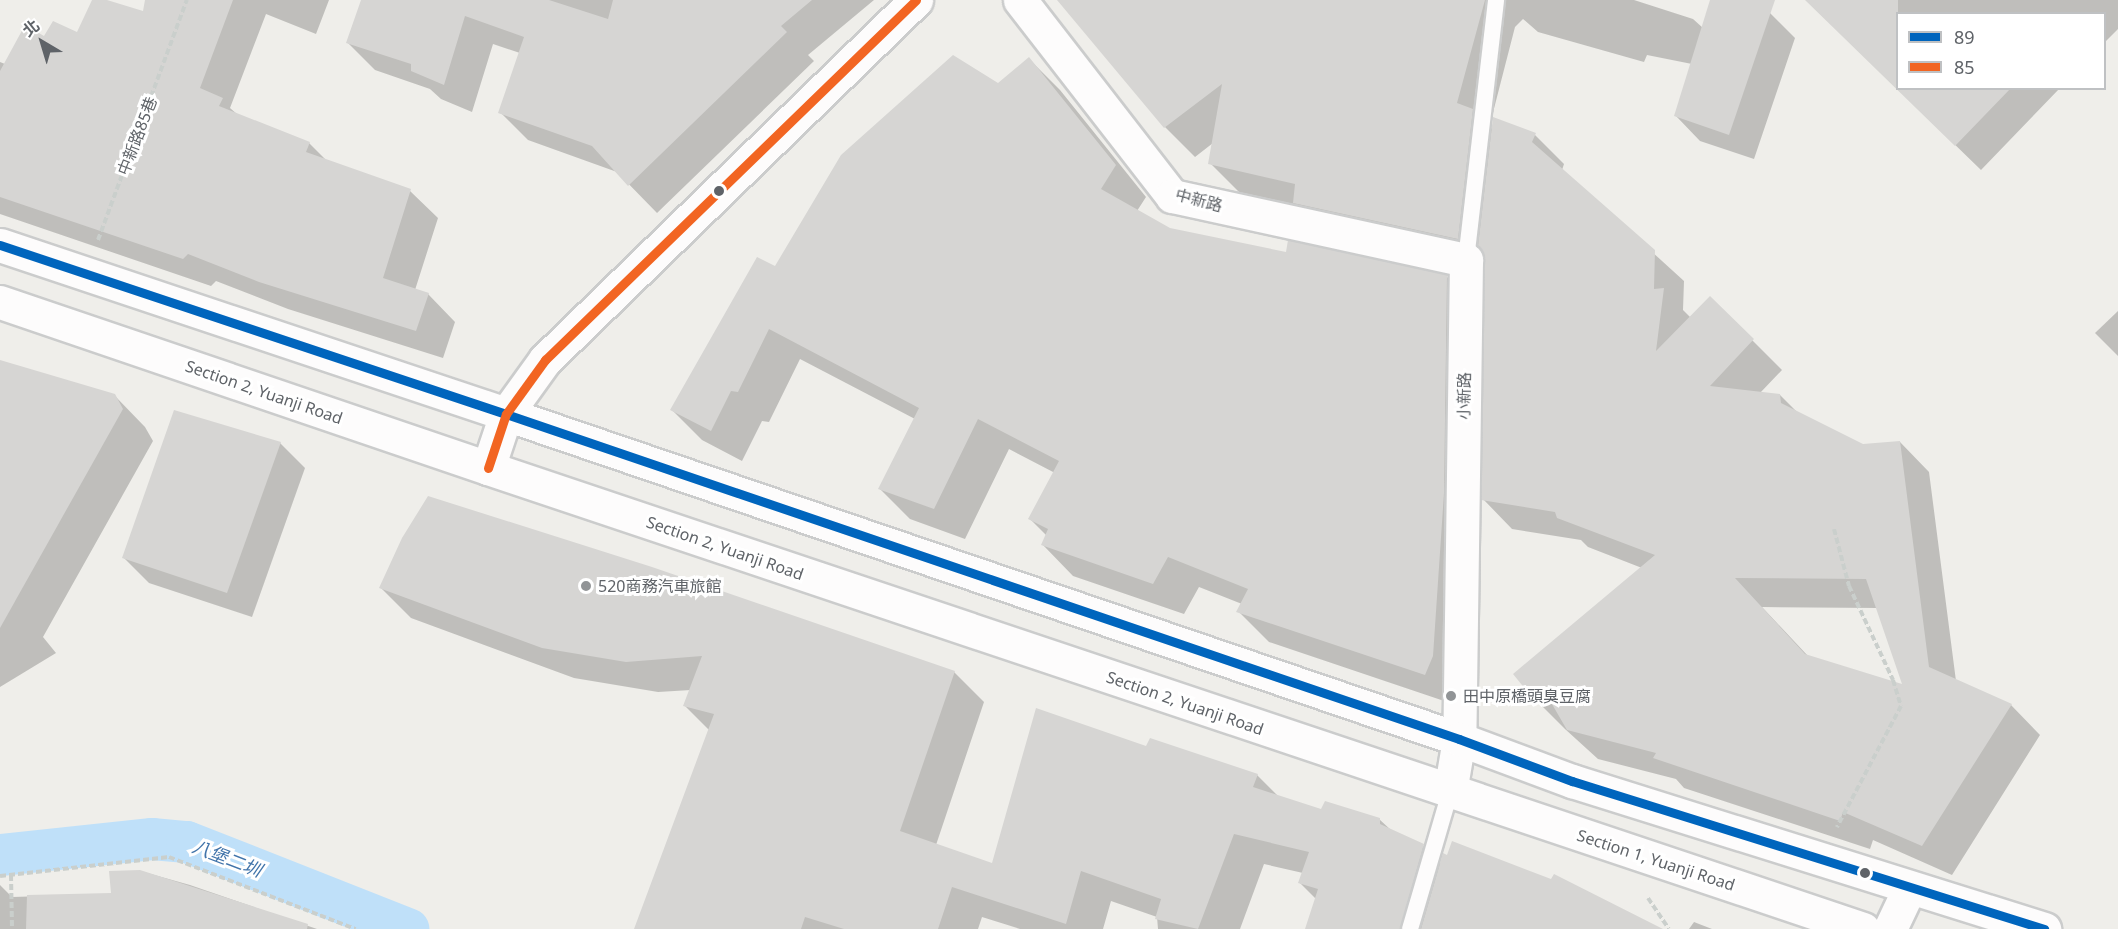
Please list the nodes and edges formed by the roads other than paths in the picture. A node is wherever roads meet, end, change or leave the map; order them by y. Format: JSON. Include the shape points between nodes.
{"nodes":[{"id":1,"x":916,"y":0,"type":"edge"},
{"id":2,"x":1020,"y":0,"type":"edge"},
{"id":3,"x":1496,"y":0,"type":"edge"},
{"id":4,"x":0,"y":245,"type":"edge"},
{"id":5,"x":1466,"y":260,"type":"junction"},
{"id":6,"x":0,"y":302,"type":"edge"},
{"id":7,"x":507,"y":414,"type":"junction"},
{"id":8,"x":488,"y":468,"type":"junction"},
{"id":9,"x":1459,"y":739,"type":"junction"},
{"id":10,"x":1450,"y":792,"type":"junction"},
{"id":11,"x":1909,"y":889,"type":"junction"},
{"id":12,"x":1410,"y":929,"type":"edge"},
{"id":13,"x":1863,"y":929,"type":"edge"},
{"id":14,"x":1890,"y":929,"type":"edge"},
{"id":15,"x":2044,"y":929,"type":"edge"}],
"edges":[{"from":1,"to":7,"type":"street","via":[[545,360]]},
{"from":2,"to":5,"type":"street","name":"中新路","via":[[1172,196]]},
{"from":3,"to":5,"type":"lane","name":"小新路"},
{"from":4,"to":7,"type":"street"},
{"from":5,"to":9,"type":"street","name":"小新路"},
{"from":6,"to":8,"type":"street","name":"Section 2, Yuanji Road"},
{"from":7,"to":8,"type":"street"},
{"from":7,"to":9,"type":"street"},
{"from":8,"to":10,"type":"street","name":"Section 2, Yuanji Road"},
{"from":9,"to":10,"type":"street","name":"小新路"},
{"from":9,"to":11,"type":"street","via":[[1572,781]]},
{"from":10,"to":12,"type":"lane"},
{"from":10,"to":13,"type":"street","name":"Section 1, Yuanji Road"},
{"from":11,"to":14,"type":"street"},
{"from":11,"to":15,"type":"street"}]}
